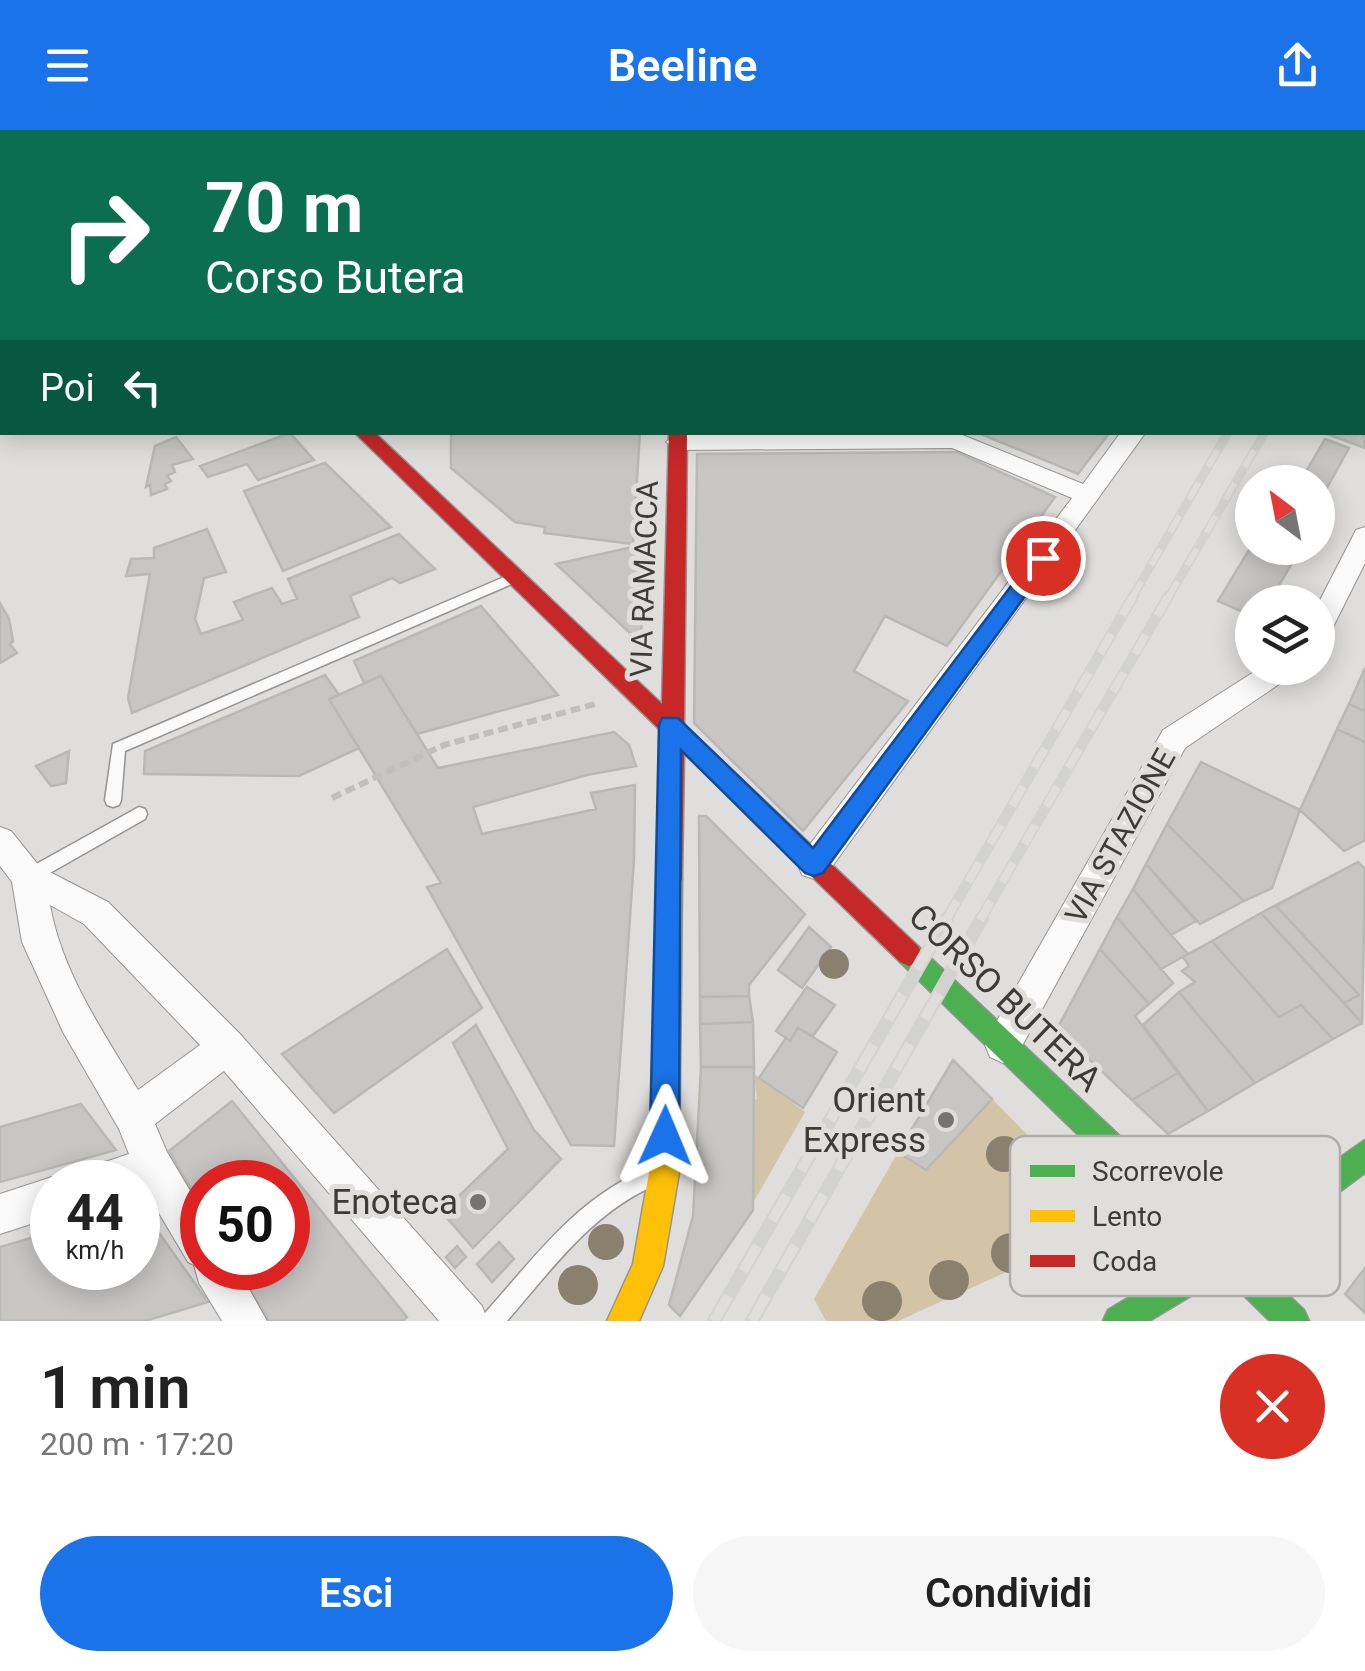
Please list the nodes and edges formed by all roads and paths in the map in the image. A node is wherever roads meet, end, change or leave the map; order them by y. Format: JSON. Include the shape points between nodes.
{"nodes":[{"id":1,"x":366,"y":435,"type":"edge"},
{"id":2,"x":957,"y":435,"type":"edge"},
{"id":3,"x":1132,"y":435,"type":"edge"},
{"id":4,"x":678,"y":437,"type":"edge"},
{"id":5,"x":1089,"y":496,"type":"junction"},
{"id":6,"x":1365,"y":536,"type":"edge"},
{"id":7,"x":516,"y":576,"type":"junction"},
{"id":8,"x":1335,"y":596,"type":"edge"},
{"id":9,"x":1255,"y":685,"type":"edge"},
{"id":10,"x":638,"y":692,"type":"junction"},
{"id":11,"x":670,"y":725,"type":"junction"},
{"id":12,"x":332,"y":798,"type":"dead end"},
{"id":13,"x":112,"y":800,"type":"dead end"},
{"id":14,"x":139,"y":814,"type":"dead end"},
{"id":15,"x":0,"y":841,"type":"edge"},
{"id":16,"x":814,"y":865,"type":"junction"},
{"id":17,"x":28,"y":877,"type":"junction"},
{"id":18,"x":1003,"y":1044,"type":"junction"},
{"id":19,"x":227,"y":1048,"type":"junction"},
{"id":20,"x":134,"y":1117,"type":"junction"},
{"id":21,"x":1099,"y":1136,"type":"edge"},
{"id":22,"x":1365,"y":1155,"type":"edge"},
{"id":23,"x":151,"y":1160,"type":"edge"},
{"id":24,"x":664,"y":1173,"type":"junction"},
{"id":25,"x":1340,"y":1174,"type":"edge"},
{"id":26,"x":160,"y":1178,"type":"edge"},
{"id":27,"x":30,"y":1205,"type":"edge"},
{"id":28,"x":180,"y":1211,"type":"edge"},
{"id":29,"x":0,"y":1214,"type":"edge"},
{"id":30,"x":223,"y":1290,"type":"edge"},
{"id":31,"x":1161,"y":1296,"type":"edge"},
{"id":32,"x":1266,"y":1296,"type":"edge"},
{"id":33,"x":236,"y":1319,"type":"edge"},
{"id":34,"x":467,"y":1321,"type":"edge"},
{"id":35,"x":493,"y":1321,"type":"edge"},
{"id":36,"x":623,"y":1321,"type":"edge"},
{"id":37,"x":1119,"y":1321,"type":"edge"},
{"id":38,"x":1292,"y":1321,"type":"edge"}],
"edges":[{"from":1,"to":7,"type":"street","name":"CORSO BUTERA"},
{"from":2,"to":4,"type":"street"},
{"from":2,"to":5,"type":"street"},
{"from":3,"to":5,"type":"street"},
{"from":4,"to":11,"type":"street","name":"VIA RAMACCA"},
{"from":5,"to":16,"type":"street"},
{"from":6,"to":8,"type":"street"},
{"from":7,"to":10,"type":"street","name":"CORSO BUTERA"},
{"from":7,"to":13,"type":"lane","via":[[118,748]]},
{"from":9,"to":18,"type":"street","name":"VIA STAZIONE","via":[[1174,739]]},
{"from":10,"to":11,"type":"street","name":"CORSO BUTERA"},
{"from":10,"to":12,"type":"path","via":[[444,744]]},
{"from":11,"to":16,"type":"street","name":"CORSO BUTERA"},
{"from":11,"to":24,"type":"street","name":"VIA RAMACCA"},
{"from":14,"to":17,"type":"lane"},
{"from":15,"to":17,"type":"street"},
{"from":16,"to":18,"type":"street","name":"CORSO BUTERA"},
{"from":17,"to":19,"type":"street","via":[[96,914]]},
{"from":17,"to":20,"type":"street","via":[[39,942]]},
{"from":18,"to":21,"type":"street","name":"CORSO BUTERA"},
{"from":19,"to":20,"type":"street"},
{"from":19,"to":34,"type":"street"},
{"from":20,"to":23,"type":"street"},
{"from":22,"to":25,"type":"street"},
{"from":24,"to":35,"type":"lane","via":[[629,1183],[593,1213]]},
{"from":24,"to":36,"type":"street","name":"VIA RAMACCA","via":[[648,1266]]},
{"from":26,"to":28,"type":"street"},
{"from":27,"to":29,"type":"street"},
{"from":30,"to":33,"type":"street"},
{"from":31,"to":37,"type":"street"},
{"from":32,"to":38,"type":"street","name":"CORSO BUTERA"}]}
